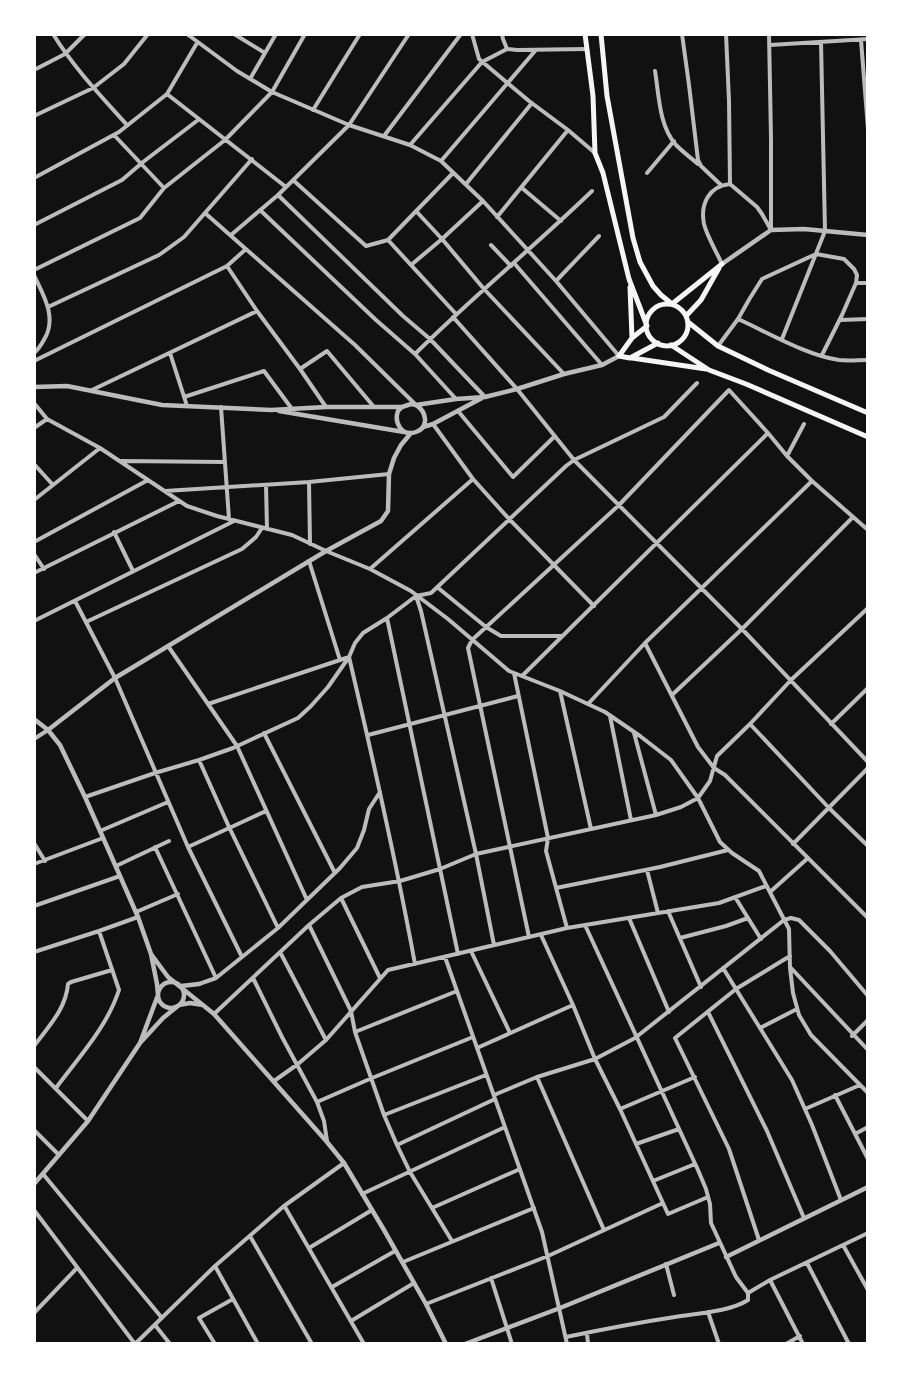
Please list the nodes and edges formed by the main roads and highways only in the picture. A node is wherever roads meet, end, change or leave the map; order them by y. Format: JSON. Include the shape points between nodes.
{"nodes":[{"id":1,"x":585,"y":34,"type":"edge"},
{"id":2,"x":601,"y":34,"type":"edge"},
{"id":3,"x":629,"y":279,"type":"junction"},
{"id":4,"x":672,"y":304,"type":"junction"},
{"id":5,"x":687,"y":319,"type":"junction"},
{"id":6,"x":647,"y":326,"type":"junction"},
{"id":7,"x":632,"y":338,"type":"junction"},
{"id":8,"x":658,"y":343,"type":"junction"},
{"id":9,"x":671,"y":345,"type":"junction"},
{"id":10,"x":630,"y":358,"type":"junction"},
{"id":11,"x":709,"y":370,"type":"junction"},
{"id":12,"x":867,"y":413,"type":"edge"},
{"id":13,"x":867,"y":437,"type":"edge"}],
"edges":[{"from":1,"to":3,"type":"main road","via":[[593,96],[594,153],[603,173]]},
{"from":2,"to":4,"type":"main road","via":[[607,96],[633,237],[653,286]]},
{"from":3,"to":6,"type":"main road"},
{"from":3,"to":7,"type":"main road"},
{"from":4,"to":5,"type":"main road"},
{"from":4,"to":5,"type":"main road","via":[[722,264]]},
{"from":4,"to":6,"type":"main road","via":[[654,309]]},
{"from":5,"to":9,"type":"main road","via":[[688,328],[682,339]]},
{"from":5,"to":12,"type":"main road","via":[[718,346]]},
{"from":6,"to":7,"type":"main road"},
{"from":6,"to":8,"type":"main road"},
{"from":7,"to":10,"type":"main road","via":[[619,356]]},
{"from":8,"to":9,"type":"main road"},
{"from":8,"to":10,"type":"main road"},
{"from":9,"to":11,"type":"main road"},
{"from":10,"to":11,"type":"main road"},
{"from":11,"to":13,"type":"main road"}]}
